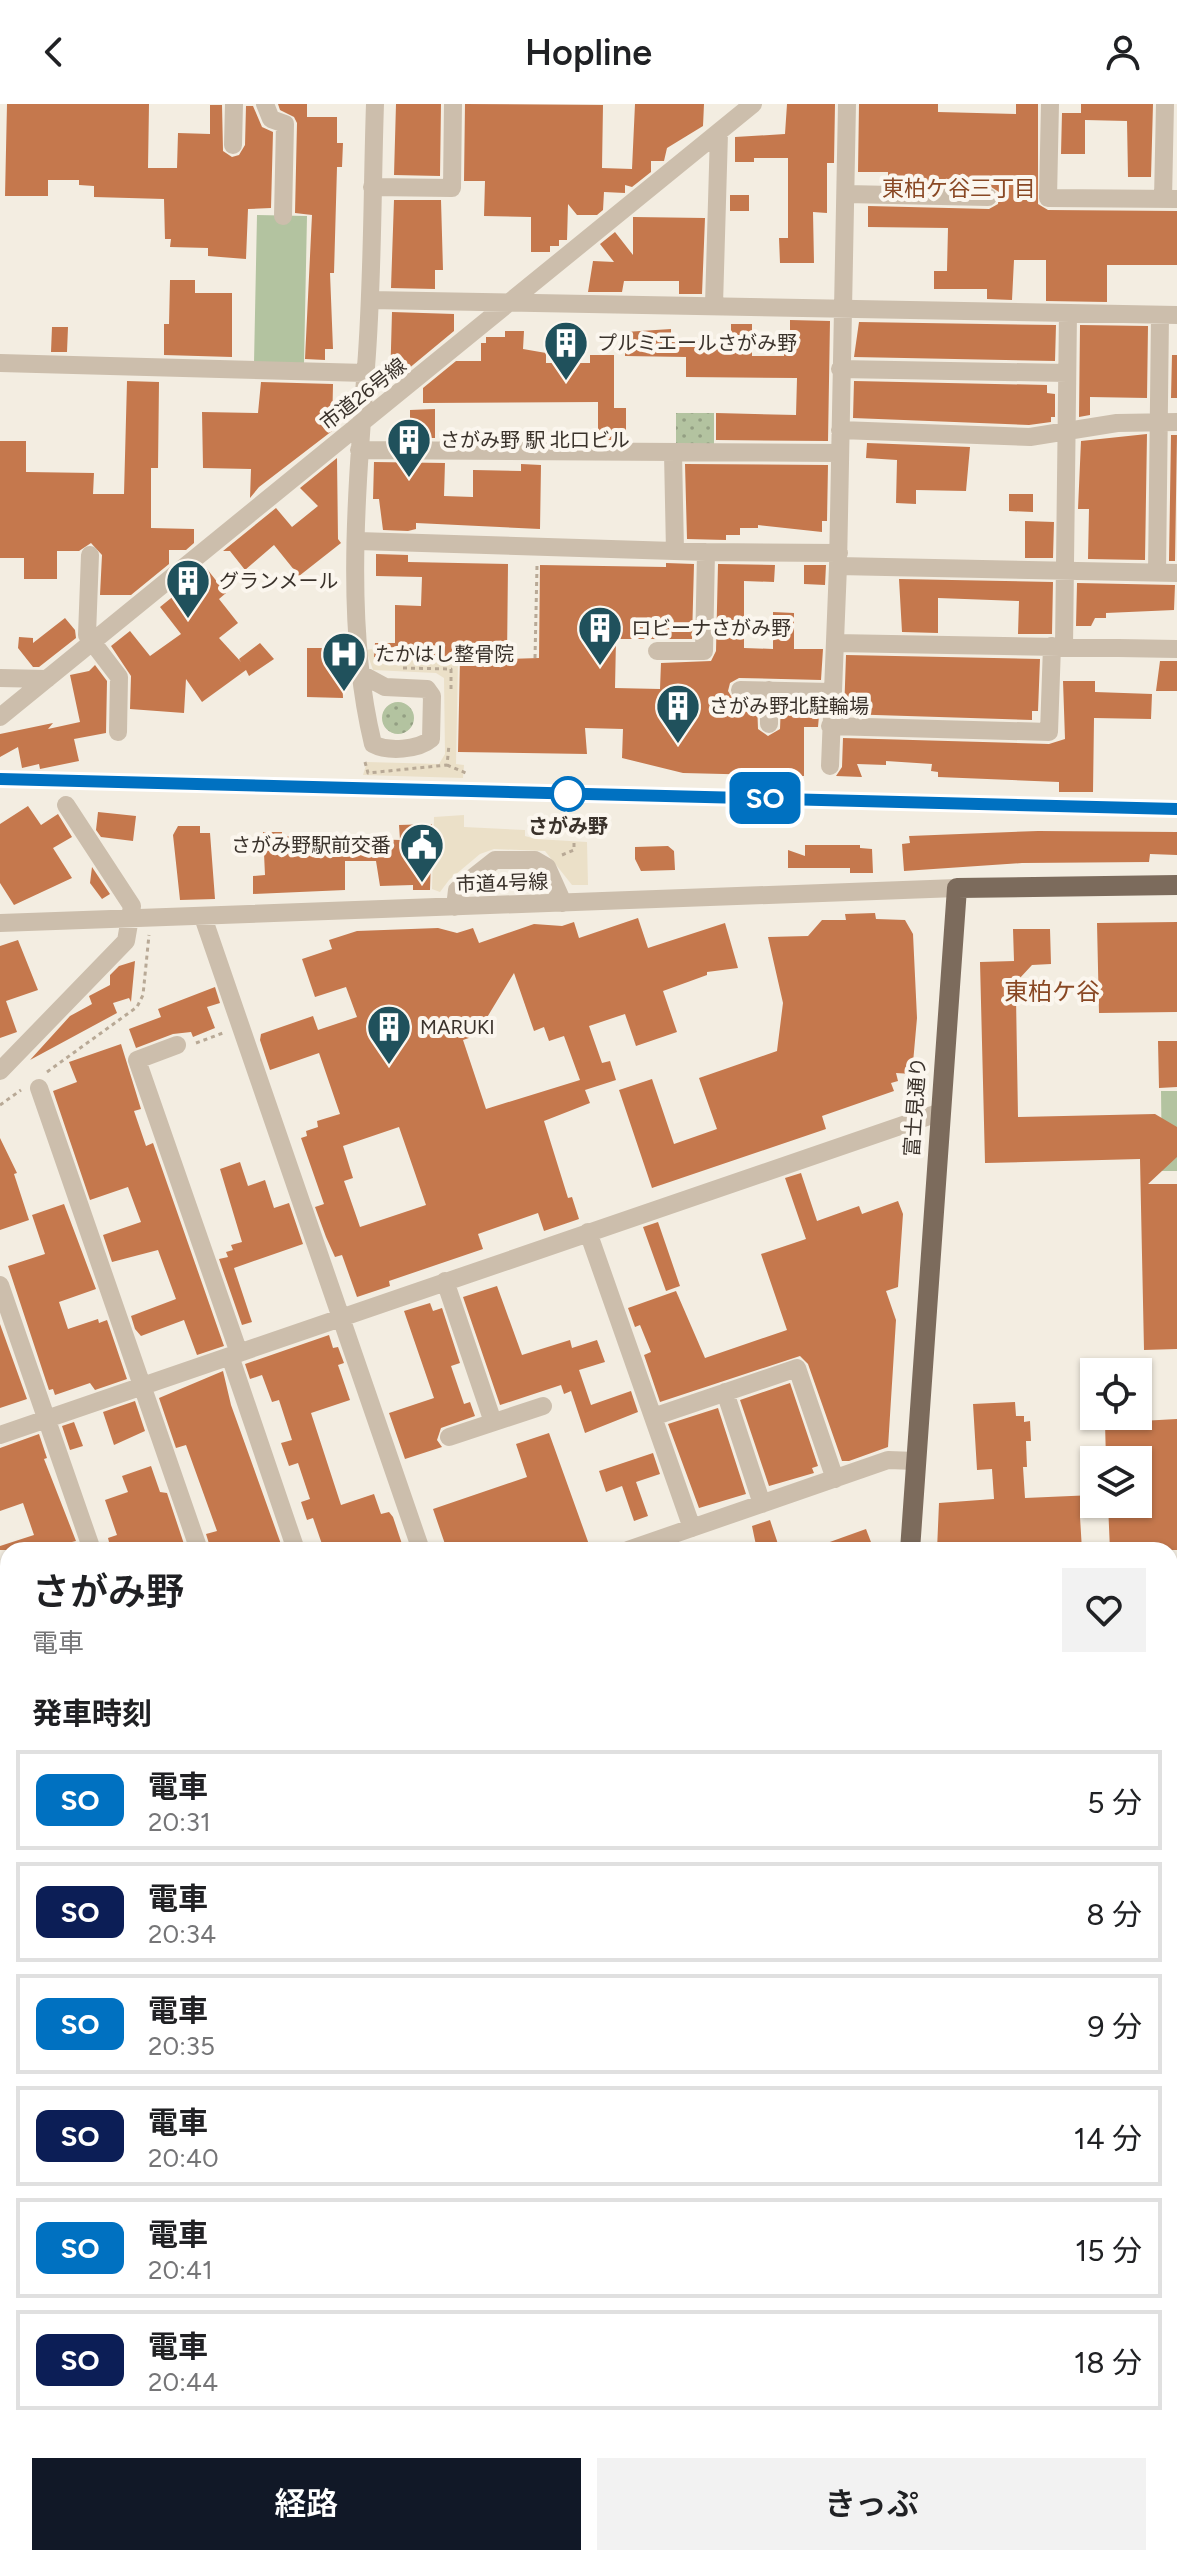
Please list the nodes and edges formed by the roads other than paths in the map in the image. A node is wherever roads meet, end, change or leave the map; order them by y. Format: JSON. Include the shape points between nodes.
{"nodes":[{"id":1,"x":234,"y":104,"type":"edge"},
{"id":2,"x":265,"y":104,"type":"edge"},
{"id":3,"x":375,"y":104,"type":"edge"},
{"id":4,"x":453,"y":104,"type":"edge"},
{"id":5,"x":753,"y":104,"type":"edge"},
{"id":6,"x":847,"y":104,"type":"edge"},
{"id":7,"x":1050,"y":104,"type":"edge"},
{"id":8,"x":1165,"y":104,"type":"edge"},
{"id":9,"x":719,"y":133,"type":"junction"},
{"id":10,"x":233,"y":145,"type":"dead end"},
{"id":11,"x":372,"y":187,"type":"junction"},
{"id":12,"x":846,"y":194,"type":"junction"},
{"id":13,"x":988,"y":197,"type":"dead end"},
{"id":14,"x":1170,"y":199,"type":"edge"},
{"id":15,"x":283,"y":216,"type":"dead end"},
{"id":16,"x":370,"y":300,"type":"junction"},
{"id":17,"x":517,"y":300,"type":"junction"},
{"id":18,"x":714,"y":305,"type":"junction"},
{"id":19,"x":841,"y":307,"type":"junction"},
{"id":20,"x":1068,"y":313,"type":"junction"},
{"id":21,"x":1168,"y":315,"type":"edge"},
{"id":22,"x":0,"y":363,"type":"edge"},
{"id":23,"x":840,"y":369,"type":"junction"},
{"id":24,"x":366,"y":373,"type":"junction"},
{"id":25,"x":1067,"y":373,"type":"junction"},
{"id":26,"x":1168,"y":422,"type":"edge"},
{"id":27,"x":361,"y":424,"type":"junction"},
{"id":28,"x":840,"y":430,"type":"junction"},
{"id":29,"x":1066,"y":433,"type":"junction"},
{"id":30,"x":359,"y":450,"type":"junction"},
{"id":31,"x":673,"y":453,"type":"junction"},
{"id":32,"x":839,"y":453,"type":"junction"},
{"id":33,"x":358,"y":541,"type":"junction"},
{"id":34,"x":675,"y":551,"type":"junction"},
{"id":35,"x":706,"y":552,"type":"junction"},
{"id":36,"x":90,"y":555,"type":"dead end"},
{"id":37,"x":838,"y":559,"type":"junction"},
{"id":38,"x":1066,"y":571,"type":"junction"},
{"id":39,"x":1157,"y":573,"type":"junction"},
{"id":40,"x":1177,"y":573,"type":"edge"},
{"id":41,"x":92,"y":641,"type":"junction"},
{"id":42,"x":835,"y":643,"type":"junction"},
{"id":43,"x":1058,"y":646,"type":"junction"},
{"id":44,"x":1177,"y":649,"type":"edge"},
{"id":45,"x":657,"y":651,"type":"dead end"},
{"id":46,"x":361,"y":674,"type":"junction"},
{"id":47,"x":0,"y":678,"type":"edge"},
{"id":48,"x":47,"y":679,"type":"junction"},
{"id":49,"x":740,"y":690,"type":"dead end"},
{"id":50,"x":769,"y":690,"type":"junction"},
{"id":51,"x":831,"y":692,"type":"junction"},
{"id":52,"x":0,"y":717,"type":"edge"},
{"id":53,"x":769,"y":724,"type":"dead end"},
{"id":54,"x":830,"y":726,"type":"junction"},
{"id":55,"x":118,"y":732,"type":"dead end"},
{"id":56,"x":830,"y":766,"type":"dead end"},
{"id":57,"x":66,"y":805,"type":"dead end"},
{"id":58,"x":1177,"y":885,"type":"edge"},
{"id":59,"x":957,"y":888,"type":"junction"},
{"id":60,"x":563,"y":903,"type":"junction"},
{"id":61,"x":455,"y":907,"type":"junction"},
{"id":62,"x":203,"y":917,"type":"junction"},
{"id":63,"x":130,"y":919,"type":"junction"},
{"id":64,"x":0,"y":923,"type":"edge"},
{"id":65,"x":177,"y":1045,"type":"road end"},
{"id":66,"x":0,"y":1070,"type":"edge"},
{"id":67,"x":33,"y":1085,"type":"road end"},
{"id":68,"x":938,"y":1113,"type":"junction"},
{"id":69,"x":588,"y":1232,"type":"junction"},
{"id":70,"x":445,"y":1281,"type":"junction"},
{"id":71,"x":0,"y":1285,"type":"edge"},
{"id":72,"x":341,"y":1317,"type":"junction"},
{"id":73,"x":234,"y":1354,"type":"junction"},
{"id":74,"x":142,"y":1386,"type":"junction"},
{"id":75,"x":725,"y":1392,"type":"junction"},
{"id":76,"x":543,"y":1406,"type":"dead end"},
{"id":77,"x":653,"y":1417,"type":"junction"},
{"id":78,"x":46,"y":1419,"type":"junction"},
{"id":79,"x":493,"y":1422,"type":"junction"},
{"id":80,"x":0,"y":1435,"type":"edge"},
{"id":81,"x":449,"y":1437,"type":"dead end"},
{"id":82,"x":916,"y":1461,"type":"junction"},
{"id":83,"x":835,"y":1479,"type":"junction"},
{"id":84,"x":762,"y":1504,"type":"junction"},
{"id":85,"x":692,"y":1528,"type":"junction"},
{"id":86,"x":89,"y":1542,"type":"edge"},
{"id":87,"x":196,"y":1542,"type":"edge"},
{"id":88,"x":293,"y":1542,"type":"edge"},
{"id":89,"x":418,"y":1542,"type":"edge"},
{"id":90,"x":651,"y":1542,"type":"edge"},
{"id":91,"x":911,"y":1542,"type":"edge"}],
"edges":[{"from":1,"to":10,"type":"street"},
{"from":2,"to":15,"type":"street","via":[[271,119],[285,124]]},
{"from":3,"to":11,"type":"street"},
{"from":4,"to":11,"type":"street","via":[[452,188]]},
{"from":5,"to":9,"type":"street","name":"市道26号線"},
{"from":6,"to":12,"type":"street"},
{"from":7,"to":14,"type":"street","via":[[1048,198]]},
{"from":8,"to":14,"type":"street"},
{"from":9,"to":17,"type":"street","name":"市道26号線"},
{"from":9,"to":18,"type":"street"},
{"from":11,"to":16,"type":"street"},
{"from":12,"to":13,"type":"street"},
{"from":12,"to":19,"type":"street"},
{"from":16,"to":17,"type":"street"},
{"from":16,"to":24,"type":"street"},
{"from":17,"to":18,"type":"street"},
{"from":17,"to":27,"type":"street","name":"市道26号線"},
{"from":18,"to":19,"type":"street"},
{"from":19,"to":20,"type":"street"},
{"from":19,"to":23,"type":"street"},
{"from":20,"to":21,"type":"street"},
{"from":20,"to":25,"type":"street"},
{"from":21,"to":26,"type":"street"},
{"from":22,"to":24,"type":"street"},
{"from":23,"to":25,"type":"street"},
{"from":23,"to":28,"type":"street"},
{"from":24,"to":27,"type":"street"},
{"from":25,"to":29,"type":"street"},
{"from":26,"to":29,"type":"street","via":[[1117,423]]},
{"from":26,"to":39,"type":"street"},
{"from":27,"to":30,"type":"street"},
{"from":27,"to":41,"type":"street","name":"市道26号線"},
{"from":28,"to":29,"type":"street","via":[[1030,437]]},
{"from":28,"to":32,"type":"street"},
{"from":29,"to":38,"type":"street"},
{"from":30,"to":31,"type":"street"},
{"from":30,"to":33,"type":"street"},
{"from":31,"to":32,"type":"street"},
{"from":31,"to":34,"type":"street"},
{"from":32,"to":37,"type":"street"},
{"from":33,"to":34,"type":"street"},
{"from":33,"to":46,"type":"street"},
{"from":34,"to":35,"type":"street"},
{"from":35,"to":37,"type":"street"},
{"from":35,"to":45,"type":"street","via":[[704,651]]},
{"from":36,"to":41,"type":"street","via":[[87,635]]},
{"from":37,"to":38,"type":"street"},
{"from":37,"to":42,"type":"street"},
{"from":38,"to":39,"type":"street"},
{"from":38,"to":43,"type":"street"},
{"from":39,"to":40,"type":"street"},
{"from":41,"to":48,"type":"street","name":"市道26号線"},
{"from":41,"to":55,"type":"street","via":[[119,677]]},
{"from":42,"to":43,"type":"street"},
{"from":42,"to":51,"type":"street"},
{"from":43,"to":44,"type":"street"},
{"from":43,"to":54,"type":"street","via":[[1049,732]]},
{"from":46,"to":46,"type":"street","via":[[385,687],[427,689],[432,696],[431,739],[422,746],[373,744]]},
{"from":47,"to":48,"type":"street"},
{"from":48,"to":52,"type":"street","name":"市道26号線"},
{"from":49,"to":50,"type":"street"},
{"from":50,"to":51,"type":"street"},
{"from":50,"to":53,"type":"street"},
{"from":51,"to":54,"type":"street"},
{"from":54,"to":56,"type":"street"},
{"from":57,"to":63,"type":"street","via":[[132,906]]},
{"from":58,"to":59,"type":"main road"},
{"from":59,"to":60,"type":"street","name":"市道4号線"},
{"from":59,"to":68,"type":"main road","name":"富士見通り"},
{"from":60,"to":61,"type":"street","name":"市道4号線"},
{"from":60,"to":61,"type":"street","via":[[547,867],[535,860],[495,860],[457,890]]},
{"from":61,"to":62,"type":"street","name":"市道4号線"},
{"from":62,"to":63,"type":"street","name":"市道4号線"},
{"from":62,"to":72,"type":"street"},
{"from":63,"to":64,"type":"street","name":"市道4号線"},
{"from":63,"to":66,"type":"street","via":[[126,941]]},
{"from":65,"to":73,"type":"street","via":[[137,1060]]},
{"from":67,"to":74,"type":"street"},
{"from":68,"to":69,"type":"street"},
{"from":68,"to":82,"type":"main road","name":"富士見通り"},
{"from":69,"to":70,"type":"street"},
{"from":69,"to":77,"type":"street"},
{"from":70,"to":72,"type":"street"},
{"from":70,"to":79,"type":"street"},
{"from":71,"to":78,"type":"street"},
{"from":72,"to":73,"type":"street"},
{"from":72,"to":89,"type":"street"},
{"from":73,"to":74,"type":"street"},
{"from":73,"to":88,"type":"street"},
{"from":74,"to":78,"type":"street"},
{"from":74,"to":87,"type":"street"},
{"from":75,"to":77,"type":"street"},
{"from":75,"to":83,"type":"street","via":[[797,1368]]},
{"from":75,"to":84,"type":"street"},
{"from":76,"to":79,"type":"street"},
{"from":77,"to":85,"type":"street"},
{"from":78,"to":80,"type":"street"},
{"from":78,"to":86,"type":"street"},
{"from":79,"to":81,"type":"street"},
{"from":82,"to":83,"type":"street","via":[[888,1460]]},
{"from":82,"to":91,"type":"main road","name":"富士見通り"},
{"from":83,"to":84,"type":"street"},
{"from":84,"to":85,"type":"street"},
{"from":85,"to":90,"type":"street"}]}
